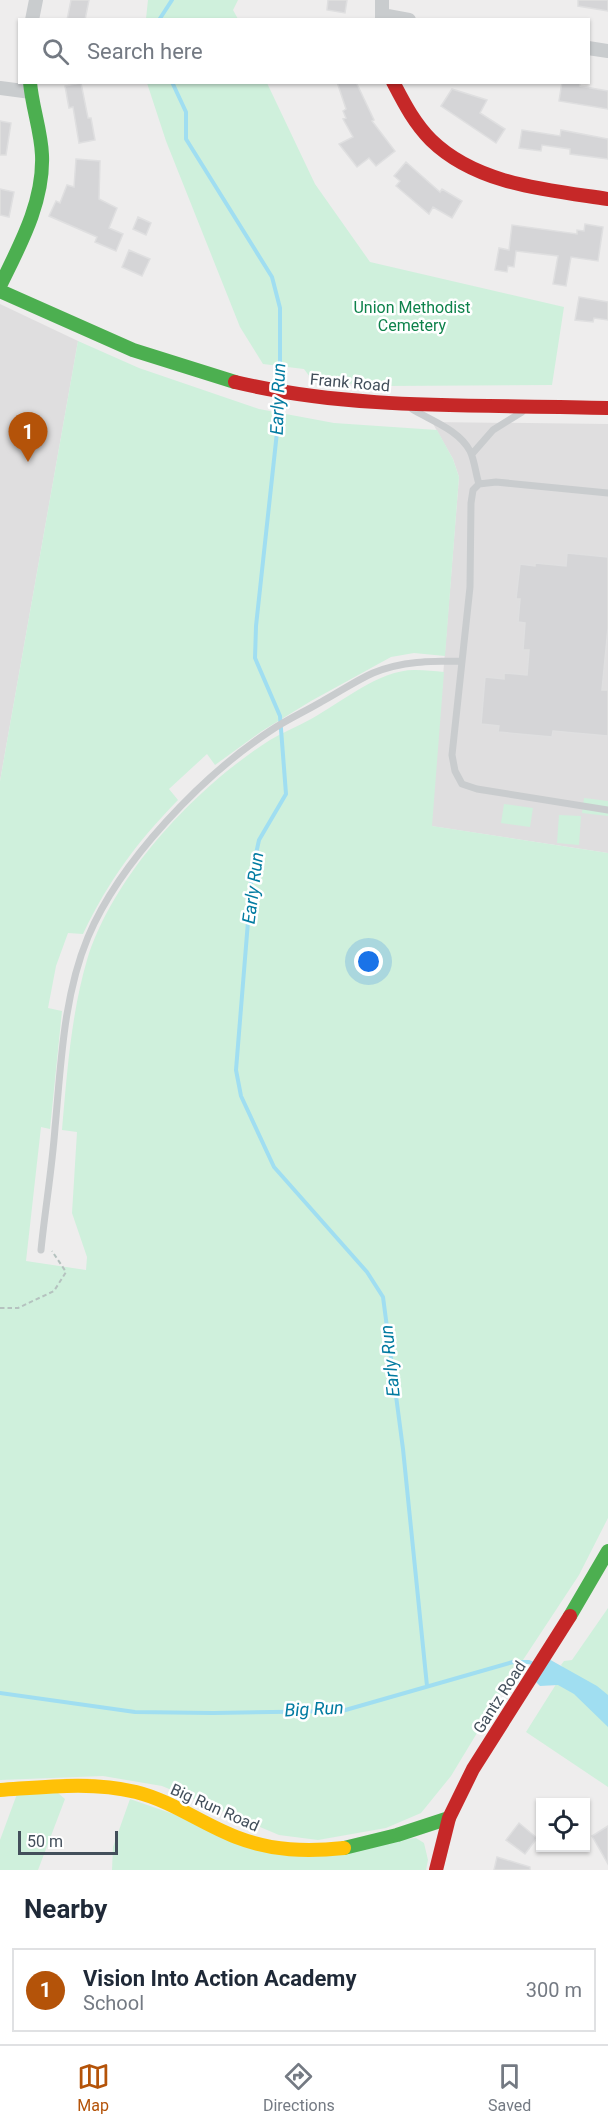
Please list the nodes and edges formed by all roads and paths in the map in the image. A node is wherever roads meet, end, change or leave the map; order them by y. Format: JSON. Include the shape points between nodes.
{"nodes":[{"id":1,"x":36,"y":0,"type":"edge"},
{"id":2,"x":382,"y":0,"type":"edge"},
{"id":3,"x":382,"y":17,"type":"edge"},
{"id":4,"x":32,"y":18,"type":"edge"},
{"id":5,"x":590,"y":48,"type":"edge"},
{"id":6,"x":608,"y":51,"type":"edge"},
{"id":7,"x":394,"y":84,"type":"edge"},
{"id":8,"x":30,"y":87,"type":"edge"},
{"id":9,"x":0,"y":88,"type":"edge"},
{"id":10,"x":608,"y":200,"type":"edge"},
{"id":11,"x":0,"y":286,"type":"edge"},
{"id":12,"x":0,"y":291,"type":"edge"},
{"id":13,"x":402,"y":403,"type":"junction"},
{"id":14,"x":532,"y":405,"type":"junction"},
{"id":15,"x":608,"y":408,"type":"edge"},
{"id":16,"x":472,"y":454,"type":"junction"},
{"id":17,"x":479,"y":484,"type":"junction"},
{"id":18,"x":608,"y":494,"type":"edge"},
{"id":19,"x":462,"y":661,"type":"junction"},
{"id":20,"x":608,"y":810,"type":"edge"},
{"id":21,"x":42,"y":1236,"type":"junction"},
{"id":22,"x":41,"y":1250,"type":"dead end"},
{"id":23,"x":0,"y":1308,"type":"edge"},
{"id":24,"x":608,"y":1551,"type":"edge"},
{"id":25,"x":0,"y":1790,"type":"edge"},
{"id":26,"x":449,"y":1818,"type":"junction"},
{"id":27,"x":436,"y":1870,"type":"edge"}],
"edges":[{"from":1,"to":4,"type":"street"},
{"from":2,"to":3,"type":"street"},
{"from":5,"to":6,"type":"street"},
{"from":7,"to":10,"type":"main road","via":[[412,118],[430,139],[476,172],[502,181]]},
{"from":8,"to":9,"type":"street"},
{"from":8,"to":11,"type":"main road","via":[[41,137],[42,178],[31,218]]},
{"from":12,"to":13,"type":"main road","name":"Frank Road","via":[[178,366],[296,394]]},
{"from":13,"to":14,"type":"main road","name":"Frank Road"},
{"from":13,"to":16,"type":"lane","via":[[448,429]]},
{"from":14,"to":15,"type":"main road","name":"Frank Road"},
{"from":14,"to":16,"type":"lane","via":[[493,430]]},
{"from":16,"to":17,"type":"lane"},
{"from":17,"to":18,"type":"lane","via":[[496,482]]},
{"from":17,"to":19,"type":"lane","via":[[473,490],[471,503],[470,587]]},
{"from":19,"to":20,"type":"lane","via":[[452,755],[462,784]]},
{"from":19,"to":21,"type":"lane","via":[[425,661],[373,673],[269,732],[183,805],[137,855],[88,937],[67,1011]]},
{"from":21,"to":22,"type":"lane"},
{"from":21,"to":23,"type":"path","via":[[66,1272],[54,1291],[18,1308]]},
{"from":24,"to":26,"type":"main road","name":"Gantz Road","via":[[473,1769]]},
{"from":25,"to":26,"type":"main road","name":"Big Run Road","via":[[91,1786],[136,1792],[256,1844],[308,1851],[398,1836]]},
{"from":26,"to":27,"type":"main road","name":"Gantz Road"}]}
